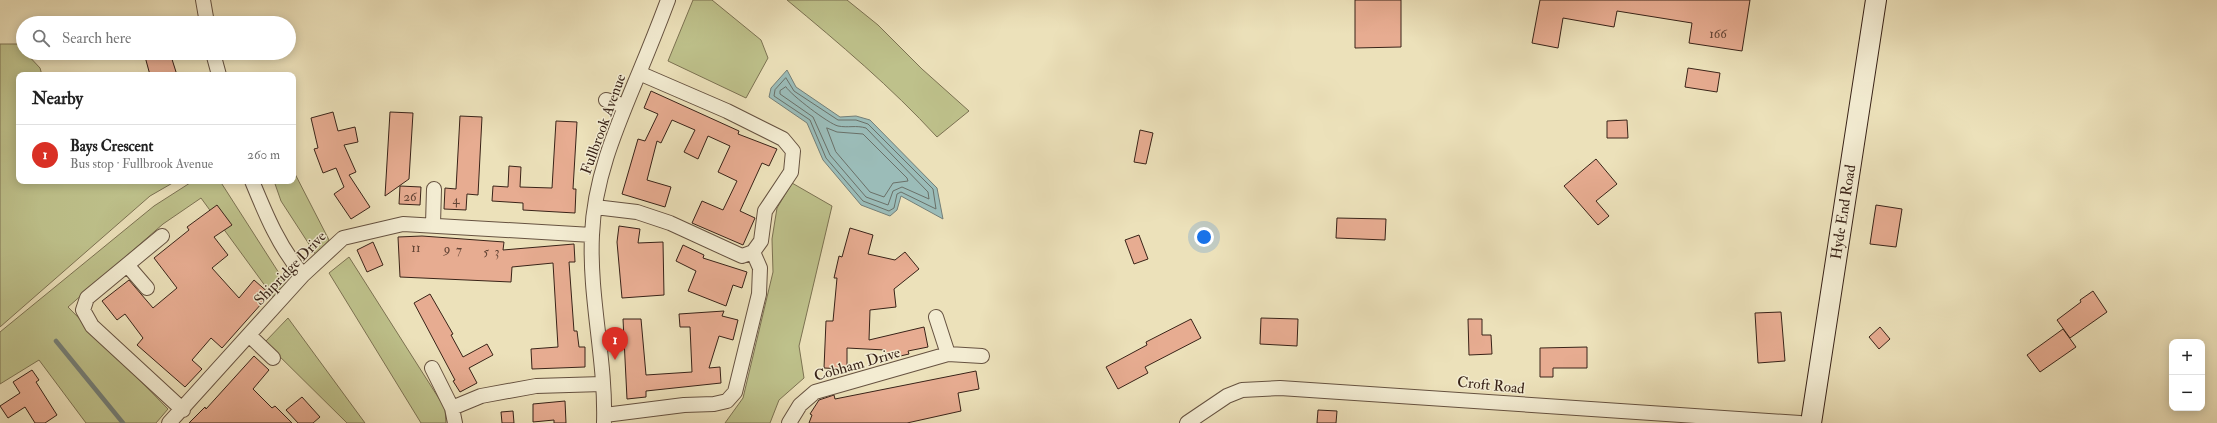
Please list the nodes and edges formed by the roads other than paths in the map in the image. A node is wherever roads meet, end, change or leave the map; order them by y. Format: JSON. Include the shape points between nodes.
{"nodes":[{"id":1,"x":203,"y":0,"type":"edge"},
{"id":2,"x":668,"y":0,"type":"edge"},
{"id":3,"x":1876,"y":0,"type":"edge"},
{"id":4,"x":206,"y":16,"type":"edge"},
{"id":5,"x":215,"y":60,"type":"edge"},
{"id":6,"x":218,"y":72,"type":"edge"},
{"id":7,"x":639,"y":73,"type":"junction"},
{"id":8,"x":606,"y":100,"type":"dead end"},
{"id":9,"x":625,"y":106,"type":"junction"},
{"id":10,"x":253,"y":184,"type":"edge"},
{"id":11,"x":434,"y":189,"type":"dead end"},
{"id":12,"x":595,"y":207,"type":"junction"},
{"id":13,"x":433,"y":224,"type":"junction"},
{"id":14,"x":592,"y":235,"type":"junction"},
{"id":15,"x":162,"y":236,"type":"dead end"},
{"id":16,"x":753,"y":252,"type":"junction"},
{"id":17,"x":128,"y":266,"type":"junction"},
{"id":18,"x":303,"y":275,"type":"junction"},
{"id":19,"x":147,"y":288,"type":"dead end"},
{"id":20,"x":936,"y":317,"type":"dead end"},
{"id":21,"x":250,"y":336,"type":"junction"},
{"id":22,"x":948,"y":354,"type":"junction"},
{"id":23,"x":982,"y":356,"type":"dead end"},
{"id":24,"x":273,"y":358,"type":"dead end"},
{"id":25,"x":432,"y":368,"type":"dead end"},
{"id":26,"x":602,"y":384,"type":"junction"},
{"id":27,"x":452,"y":408,"type":"junction"},
{"id":28,"x":178,"y":418,"type":"edge"},
{"id":29,"x":605,"y":419,"type":"edge"},
{"id":30,"x":455,"y":423,"type":"edge"},
{"id":31,"x":789,"y":423,"type":"edge"},
{"id":32,"x":1187,"y":423,"type":"edge"},
{"id":33,"x":1800,"y":423,"type":"edge"},
{"id":34,"x":1811,"y":423,"type":"edge"}],
"edges":[{"from":1,"to":4,"type":"street"},
{"from":2,"to":7,"type":"street","name":"Fullbrook Avenue"},
{"from":3,"to":34,"type":"main road","name":"Hyde End Road"},
{"from":5,"to":6,"type":"street"},
{"from":7,"to":9,"type":"street","name":"Fullbrook Avenue"},
{"from":7,"to":16,"type":"street","via":[[727,111],[783,139],[793,151],[790,172],[765,211],[761,241]]},
{"from":8,"to":9,"type":"street"},
{"from":9,"to":12,"type":"street","name":"Fullbrook Avenue","via":[[598,186]]},
{"from":10,"to":18,"type":"street","via":[[273,229],[290,260]]},
{"from":11,"to":13,"type":"street"},
{"from":12,"to":14,"type":"street","name":"Fullbrook Avenue"},
{"from":12,"to":16,"type":"street","via":[[637,212],[670,223],[742,256]]},
{"from":13,"to":14,"type":"street","name":"Shipridge Drive"},
{"from":13,"to":18,"type":"street","name":"Shipridge Drive","via":[[403,224],[343,238]]},
{"from":14,"to":26,"type":"street","name":"Fullbrook Avenue","via":[[592,268]]},
{"from":15,"to":17,"type":"street","name":"Shipridge Drive"},
{"from":16,"to":29,"type":"street","via":[[760,268],[759,294],[735,392],[728,401]]},
{"from":17,"to":19,"type":"street"},
{"from":17,"to":28,"type":"street","name":"Shipridge Drive","via":[[87,298],[83,310],[92,326]]},
{"from":18,"to":21,"type":"street","name":"Shipridge Drive"},
{"from":20,"to":22,"type":"street"},
{"from":21,"to":24,"type":"street"},
{"from":21,"to":28,"type":"street","name":"Shipridge Drive"},
{"from":22,"to":23,"type":"street","name":"Cobham Drive"},
{"from":22,"to":31,"type":"street","name":"Cobham Drive","via":[[815,392],[800,405]]},
{"from":25,"to":27,"type":"street"},
{"from":26,"to":27,"type":"street","via":[[536,386],[481,396]]},
{"from":26,"to":29,"type":"street","name":"Fullbrook Avenue"},
{"from":27,"to":30,"type":"street"},
{"from":32,"to":33,"type":"street","name":"Croft Road","via":[[1227,396],[1242,390],[1280,388]]}]}
